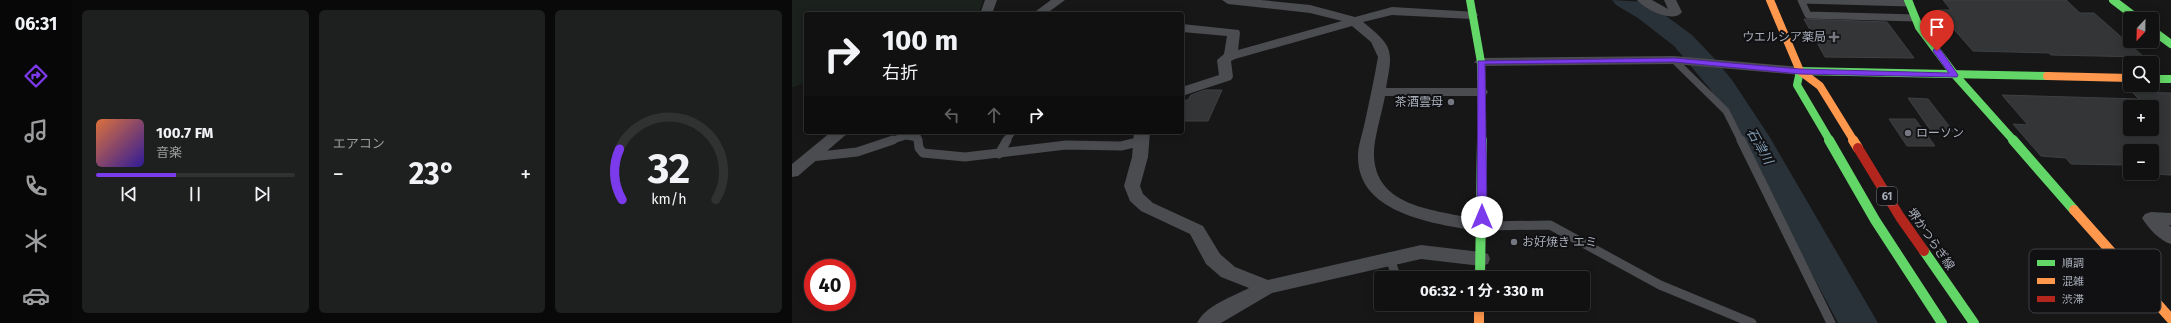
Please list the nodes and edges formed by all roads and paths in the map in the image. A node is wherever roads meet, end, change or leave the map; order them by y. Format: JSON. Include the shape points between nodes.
{"nodes":[{"id":1,"x":991,"y":0,"type":"edge"},
{"id":2,"x":1059,"y":0,"type":"edge"},
{"id":3,"x":1228,"y":0,"type":"edge"},
{"id":4,"x":1470,"y":0,"type":"edge"},
{"id":5,"x":1643,"y":0,"type":"edge"},
{"id":6,"x":1670,"y":0,"type":"edge"},
{"id":7,"x":1770,"y":0,"type":"edge"},
{"id":8,"x":2113,"y":0,"type":"edge"},
{"id":9,"x":1909,"y":2,"type":"edge"},
{"id":10,"x":987,"y":12,"type":"edge"},
{"id":11,"x":1041,"y":12,"type":"edge"},
{"id":12,"x":2129,"y":12,"type":"edge"},
{"id":13,"x":1472,"y":15,"type":"junction"},
{"id":14,"x":1916,"y":18,"type":"junction"},
{"id":15,"x":1354,"y":22,"type":"junction"},
{"id":16,"x":1184,"y":28,"type":"edge"},
{"id":17,"x":2159,"y":35,"type":"edge"},
{"id":18,"x":2171,"y":44,"type":"edge"},
{"id":19,"x":1230,"y":56,"type":"junction"},
{"id":20,"x":1680,"y":61,"type":"junction"},
{"id":21,"x":1481,"y":62,"type":"junction"},
{"id":22,"x":1800,"y":71,"type":"junction"},
{"id":23,"x":1954,"y":75,"type":"junction"},
{"id":24,"x":2123,"y":78,"type":"edge"},
{"id":25,"x":2159,"y":78,"type":"edge"},
{"id":26,"x":2171,"y":79,"type":"edge"},
{"id":27,"x":1184,"y":91,"type":"edge"},
{"id":28,"x":1379,"y":92,"type":"junction"},
{"id":29,"x":1481,"y":92,"type":"junction"},
{"id":30,"x":839,"y":134,"type":"edge"},
{"id":31,"x":1011,"y":134,"type":"edge"},
{"id":32,"x":1142,"y":136,"type":"edge"},
{"id":33,"x":999,"y":154,"type":"junction"},
{"id":34,"x":810,"y":157,"type":"junction"},
{"id":35,"x":792,"y":172,"type":"edge"},
{"id":36,"x":2171,"y":219,"type":"edge"},
{"id":37,"x":1482,"y":226,"type":"junction"},
{"id":38,"x":2171,"y":238,"type":"edge"},
{"id":39,"x":2109,"y":249,"type":"edge"},
{"id":40,"x":1390,"y":259,"type":"junction"},
{"id":41,"x":1481,"y":259,"type":"junction"},
{"id":42,"x":1394,"y":271,"type":"edge"},
{"id":43,"x":1480,"y":271,"type":"edge"},
{"id":44,"x":1267,"y":287,"type":"junction"},
{"id":45,"x":2161,"y":308,"type":"edge"},
{"id":46,"x":1479,"y":311,"type":"edge"},
{"id":47,"x":2171,"y":319,"type":"edge"},
{"id":48,"x":1207,"y":323,"type":"edge"},
{"id":49,"x":1479,"y":323,"type":"edge"},
{"id":50,"x":1752,"y":323,"type":"edge"},
{"id":51,"x":1831,"y":323,"type":"edge"},
{"id":52,"x":1942,"y":323,"type":"edge"},
{"id":53,"x":1974,"y":323,"type":"edge"}],
"edges":[{"from":1,"to":10,"type":"street"},
{"from":2,"to":11,"type":"street"},
{"from":3,"to":15,"type":"street","via":[[1310,9]]},
{"from":4,"to":13,"type":"street"},
{"from":5,"to":6,"type":"street","via":[[1669,14],[1676,12]]},
{"from":7,"to":22,"type":"street","name":"堺かつらぎ線","number":"61"},
{"from":8,"to":12,"type":"street"},
{"from":9,"to":14,"type":"street"},
{"from":9,"to":14,"type":"lane","via":[[1801,0],[1808,15]]},
{"from":13,"to":15,"type":"street","via":[[1392,11]]},
{"from":13,"to":21,"type":"street"},
{"from":14,"to":23,"type":"street","via":[[1919,27]]},
{"from":15,"to":19,"type":"street"},
{"from":15,"to":28,"type":"street","via":[[1377,40],[1385,57]]},
{"from":16,"to":19,"type":"street","via":[[1234,33]]},
{"from":17,"to":18,"type":"street"},
{"from":19,"to":27,"type":"street","via":[[1224,60],[1226,77]]},
{"from":20,"to":21,"type":"street"},
{"from":20,"to":22,"type":"street"},
{"from":20,"to":51,"type":"lane","via":[[1726,111]]},
{"from":21,"to":29,"type":"street"},
{"from":22,"to":23,"type":"street"},
{"from":22,"to":52,"type":"street","name":"堺かつらぎ線","number":"61","via":[[1797,85],[1875,220]]},
{"from":22,"to":53,"type":"street","name":"堺かつらぎ線","number":"61","via":[[1820,86],[1900,217]]},
{"from":23,"to":24,"type":"street"},
{"from":23,"to":39,"type":"street"},
{"from":25,"to":26,"type":"street"},
{"from":28,"to":29,"type":"street"},
{"from":28,"to":37,"type":"street","via":[[1366,156],[1370,179],[1380,193],[1393,204],[1407,209]]},
{"from":29,"to":37,"type":"street"},
{"from":30,"to":34,"type":"street"},
{"from":31,"to":33,"type":"lane"},
{"from":32,"to":33,"type":"lane","via":[[1121,146],[1066,145]]},
{"from":32,"to":44,"type":"street","via":[[1140,157],[1132,186],[1136,197],[1147,207],[1197,230],[1213,259],[1228,272]]},
{"from":33,"to":34,"type":"lane","via":[[965,157],[924,153],[919,148],[918,138],[906,136],[857,152]]},
{"from":34,"to":35,"type":"street"},
{"from":36,"to":38,"type":"street","via":[[2151,218]]},
{"from":37,"to":41,"type":"street"},
{"from":37,"to":50,"type":"lane","via":[[1550,225],[1660,286]]},
{"from":40,"to":41,"type":"street","via":[[1421,252]]},
{"from":40,"to":42,"type":"lane"},
{"from":40,"to":44,"type":"street"},
{"from":41,"to":43,"type":"street"},
{"from":44,"to":48,"type":"street","via":[[1219,313]]},
{"from":45,"to":47,"type":"street"},
{"from":46,"to":49,"type":"street"}]}
